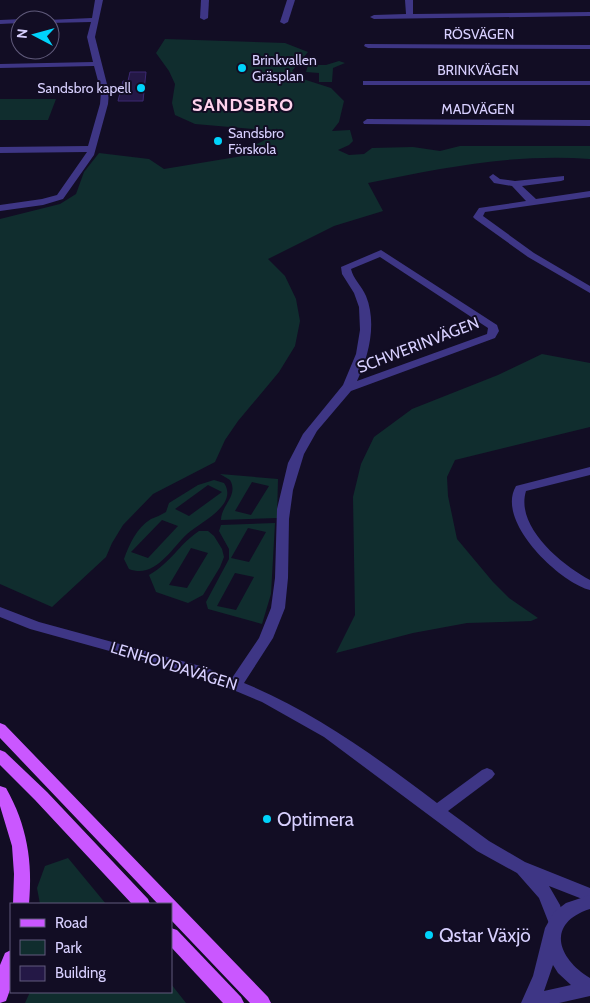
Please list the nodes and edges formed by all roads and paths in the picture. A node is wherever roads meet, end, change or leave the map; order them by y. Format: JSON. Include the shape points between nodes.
{"nodes":[{"id":1,"x":99,"y":0,"type":"edge"},
{"id":2,"x":205,"y":0,"type":"edge"},
{"id":3,"x":291,"y":0,"type":"edge"},
{"id":4,"x":409,"y":0,"type":"edge"},
{"id":5,"x":590,"y":14,"type":"edge"},
{"id":6,"x":410,"y":16,"type":"junction"},
{"id":7,"x":374,"y":17,"type":"dead end"},
{"id":8,"x":204,"y":18,"type":"dead end"},
{"id":9,"x":94,"y":20,"type":"junction"},
{"id":10,"x":60,"y":21,"type":"edge"},
{"id":11,"x":284,"y":22,"type":"dead end"},
{"id":12,"x":368,"y":46,"type":"dead end"},
{"id":13,"x":590,"y":47,"type":"edge"},
{"id":14,"x":97,"y":64,"type":"junction"},
{"id":15,"x":0,"y":66,"type":"edge"},
{"id":16,"x":366,"y":82,"type":"dead end"},
{"id":17,"x":590,"y":83,"type":"edge"},
{"id":18,"x":367,"y":122,"type":"dead end"},
{"id":19,"x":590,"y":123,"type":"edge"},
{"id":20,"x":92,"y":149,"type":"junction"},
{"id":21,"x":0,"y":150,"type":"edge"},
{"id":22,"x":493,"y":177,"type":"dead end"},
{"id":23,"x":561,"y":178,"type":"dead end"},
{"id":24,"x":515,"y":184,"type":"junction"},
{"id":25,"x":590,"y":194,"type":"edge"},
{"id":26,"x":534,"y":203,"type":"junction"},
{"id":27,"x":0,"y":208,"type":"edge"},
{"id":28,"x":590,"y":290,"type":"edge"},
{"id":29,"x":346,"y":389,"type":"junction"},
{"id":30,"x":590,"y":471,"type":"edge"},
{"id":31,"x":590,"y":586,"type":"edge"},
{"id":32,"x":0,"y":612,"type":"edge"},
{"id":33,"x":236,"y":684,"type":"junction"},
{"id":34,"x":0,"y":729,"type":"edge"},
{"id":35,"x":0,"y":756,"type":"edge"},
{"id":36,"x":488,"y":774,"type":"dead end"},
{"id":37,"x":0,"y":792,"type":"edge"},
{"id":38,"x":436,"y":812,"type":"junction"},
{"id":39,"x":519,"y":867,"type":"junction"},
{"id":40,"x":590,"y":896,"type":"edge"},
{"id":41,"x":590,"y":902,"type":"edge"},
{"id":42,"x":21,"y":903,"type":"edge"},
{"id":43,"x":141,"y":903,"type":"edge"},
{"id":44,"x":167,"y":903,"type":"edge"},
{"id":45,"x":172,"y":909,"type":"edge"},
{"id":46,"x":554,"y":929,"type":"junction"},
{"id":47,"x":172,"y":936,"type":"edge"},
{"id":48,"x":10,"y":961,"type":"edge"},
{"id":49,"x":590,"y":988,"type":"edge"},
{"id":50,"x":0,"y":995,"type":"edge"},
{"id":51,"x":235,"y":1003,"type":"edge"},
{"id":52,"x":262,"y":1003,"type":"edge"},
{"id":53,"x":530,"y":1003,"type":"edge"},
{"id":54,"x":535,"y":1003,"type":"edge"}],
"edges":[{"from":1,"to":9,"type":"street"},
{"from":2,"to":8,"type":"street"},
{"from":3,"to":11,"type":"street"},
{"from":4,"to":6,"type":"street"},
{"from":5,"to":6,"type":"street"},
{"from":6,"to":7,"type":"street"},
{"from":9,"to":10,"type":"street"},
{"from":9,"to":14,"type":"street","via":[[91,37]]},
{"from":12,"to":13,"type":"street","name":"RÖSVÄGEN"},
{"from":14,"to":15,"type":"street"},
{"from":14,"to":20,"type":"street","via":[[105,92],[102,118]]},
{"from":16,"to":17,"type":"street","name":"BRINKVÄGEN"},
{"from":18,"to":19,"type":"street","name":"MADVÄGEN"},
{"from":20,"to":21,"type":"street"},
{"from":20,"to":27,"type":"street","via":[[60,197]]},
{"from":22,"to":24,"type":"street","via":[[497,181]]},
{"from":23,"to":24,"type":"street"},
{"from":24,"to":26,"type":"street"},
{"from":25,"to":26,"type":"street"},
{"from":26,"to":28,"type":"street","via":[[482,210],[478,217],[531,255]]},
{"from":29,"to":29,"type":"street","name":"SCHWERINVÄGEN","via":[[491,336],[493,327],[381,253],[348,265],[345,269],[361,295],[365,323],[357,367]]},
{"from":29,"to":33,"type":"street","name":"SCHWERINVÄGEN","via":[[311,430],[292,467],[282,527],[278,605],[267,634]]},
{"from":30,"to":31,"type":"street","via":[[520,489],[516,503],[523,524],[538,546],[575,578]]},
{"from":32,"to":33,"type":"street","name":"LENHOVDAVÄGEN","via":[[35,626],[204,672]]},
{"from":33,"to":38,"type":"street","name":"LENHOVDAVÄGEN","via":[[295,712],[329,733]]},
{"from":34,"to":44,"type":"main road"},
{"from":35,"to":43,"type":"main road"},
{"from":36,"to":38,"type":"street"},
{"from":37,"to":42,"type":"main road","via":[[10,807],[19,834],[24,866]]},
{"from":38,"to":39,"type":"street","name":"LENHOVDAVÄGEN"},
{"from":39,"to":40,"type":"street","name":"LENHOVDAVÄGEN"},
{"from":39,"to":46,"type":"street","name":"LENHOVDAVÄGEN","via":[[550,900]]},
{"from":41,"to":46,"type":"street","via":[[571,908]]},
{"from":45,"to":52,"type":"main road"},
{"from":46,"to":49,"type":"street","name":"LENHOVDAVÄGEN","via":[[554,952],[562,966]]},
{"from":46,"to":53,"type":"street","via":[[542,976]]},
{"from":47,"to":51,"type":"main road"},
{"from":48,"to":50,"type":"main road"},
{"from":49,"to":54,"type":"street"}]}
